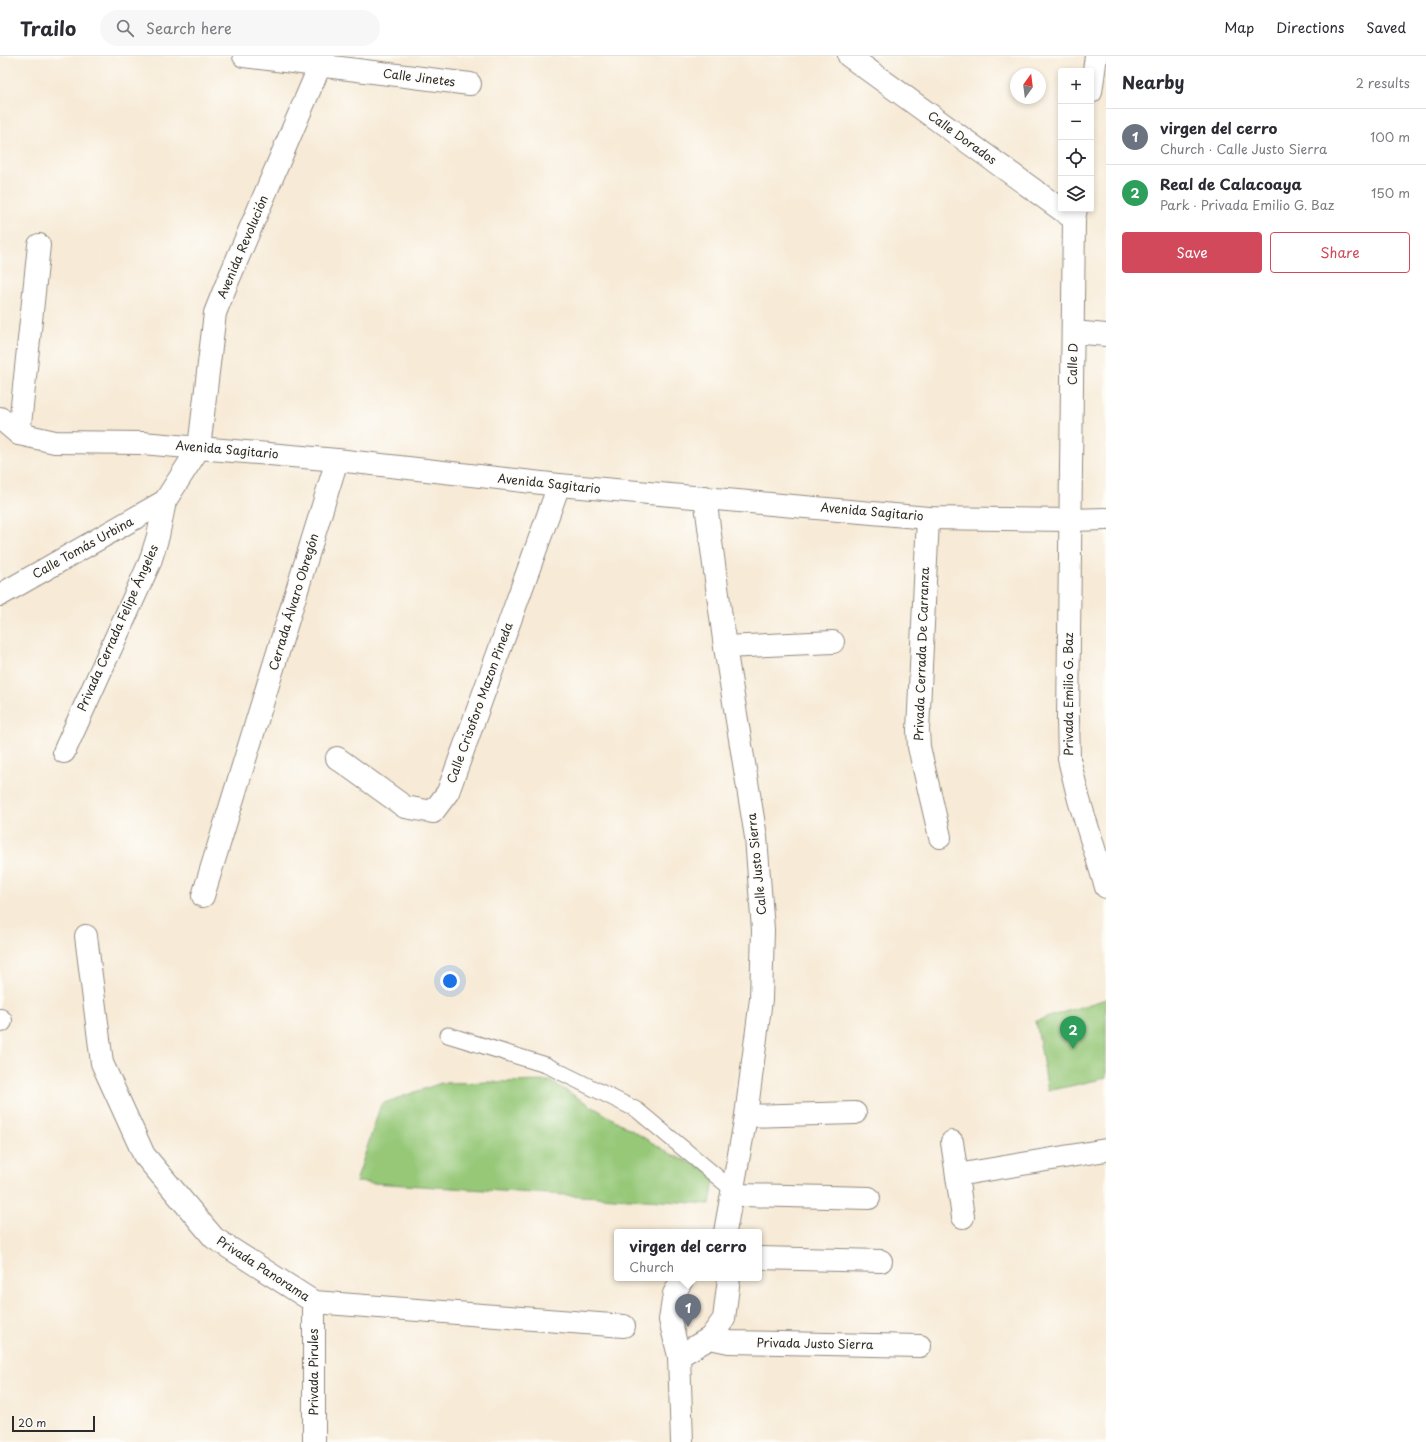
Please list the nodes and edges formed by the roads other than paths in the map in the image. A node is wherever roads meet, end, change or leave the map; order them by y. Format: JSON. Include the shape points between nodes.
{"nodes":[{"id":1,"x":244,"y":56,"type":"edge"},
{"id":2,"x":849,"y":56,"type":"edge"},
{"id":3,"x":1096,"y":56,"type":"edge"},
{"id":4,"x":322,"y":61,"type":"edge"},
{"id":5,"x":1094,"y":70,"type":"edge"},
{"id":6,"x":470,"y":84,"type":"dead end"},
{"id":7,"x":1075,"y":214,"type":"edge"},
{"id":8,"x":39,"y":245,"type":"dead end"},
{"id":9,"x":1073,"y":332,"type":"junction"},
{"id":10,"x":1106,"y":335,"type":"edge"},
{"id":11,"x":0,"y":418,"type":"edge"},
{"id":12,"x":19,"y":434,"type":"junction"},
{"id":13,"x":198,"y":448,"type":"junction"},
{"id":14,"x":337,"y":460,"type":"junction"},
{"id":15,"x":559,"y":485,"type":"junction"},
{"id":16,"x":705,"y":497,"type":"junction"},
{"id":17,"x":165,"y":501,"type":"junction"},
{"id":18,"x":928,"y":518,"type":"junction"},
{"id":19,"x":1106,"y":519,"type":"edge"},
{"id":20,"x":1070,"y":520,"type":"junction"},
{"id":21,"x":0,"y":595,"type":"edge"},
{"id":22,"x":833,"y":642,"type":"dead end"},
{"id":23,"x":725,"y":647,"type":"junction"},
{"id":24,"x":64,"y":752,"type":"dead end"},
{"id":25,"x":337,"y":758,"type":"dead end"},
{"id":26,"x":940,"y":837,"type":"dead end"},
{"id":27,"x":1106,"y":887,"type":"edge"},
{"id":28,"x":203,"y":896,"type":"dead end"},
{"id":29,"x":86,"y":936,"type":"dead end"},
{"id":30,"x":448,"y":1035,"type":"dead end"},
{"id":31,"x":855,"y":1113,"type":"dead end"},
{"id":32,"x":746,"y":1116,"type":"junction"},
{"id":33,"x":952,"y":1142,"type":"dead end"},
{"id":34,"x":1106,"y":1150,"type":"edge"},
{"id":35,"x":957,"y":1174,"type":"junction"},
{"id":36,"x":732,"y":1190,"type":"junction"},
{"id":37,"x":869,"y":1198,"type":"dead end"},
{"id":38,"x":963,"y":1217,"type":"dead end"},
{"id":39,"x":726,"y":1229,"type":"edge"},
{"id":40,"x":762,"y":1258,"type":"edge"},
{"id":41,"x":881,"y":1261,"type":"dead end"},
{"id":42,"x":681,"y":1281,"type":"edge"},
{"id":43,"x":729,"y":1281,"type":"edge"},
{"id":44,"x":314,"y":1302,"type":"junction"},
{"id":45,"x":624,"y":1326,"type":"dead end"},
{"id":46,"x":710,"y":1338,"type":"junction"},
{"id":47,"x":920,"y":1346,"type":"dead end"},
{"id":48,"x":678,"y":1356,"type":"junction"},
{"id":49,"x":314,"y":1442,"type":"edge"},
{"id":50,"x":682,"y":1442,"type":"edge"}],
"edges":[{"from":1,"to":4,"type":"street","name":"Calle Jinetes"},
{"from":2,"to":7,"type":"street","name":"Calle Dorados"},
{"from":3,"to":5,"type":"street"},
{"from":4,"to":6,"type":"street","name":"Calle Jinetes"},
{"from":4,"to":13,"type":"street","name":"Avenida Revolución","via":[[215,313]]},
{"from":7,"to":9,"type":"street","name":"Calle D"},
{"from":8,"to":12,"type":"street"},
{"from":9,"to":10,"type":"street"},
{"from":9,"to":20,"type":"street","name":"Calle D"},
{"from":11,"to":12,"type":"street","name":"Avenida Sagitario"},
{"from":12,"to":13,"type":"street","name":"Avenida Sagitario","via":[[54,442],[142,443]]},
{"from":13,"to":14,"type":"street","name":"Avenida Sagitario"},
{"from":13,"to":17,"type":"street"},
{"from":14,"to":15,"type":"street","name":"Avenida Sagitario"},
{"from":14,"to":28,"type":"street","name":"Cerrada Álvaro Obregón"},
{"from":15,"to":16,"type":"street","name":"Avenida Sagitario"},
{"from":15,"to":25,"type":"street","name":"Calle Crisoforo Mazon Pineda","via":[[448,792],[433,812],[405,807]]},
{"from":16,"to":18,"type":"street","name":"Avenida Sagitario"},
{"from":16,"to":23,"type":"street","name":"Calle Justo Sierra"},
{"from":17,"to":21,"type":"street","name":"Calle Tomás Urbina"},
{"from":17,"to":24,"type":"street","name":"Privada Cerrada Felipe Ángeles","via":[[150,562]]},
{"from":18,"to":20,"type":"street","name":"Avenida Sagitario"},
{"from":18,"to":26,"type":"street","name":"Privada Cerrada De Carranza","via":[[918,730],[919,747]]},
{"from":19,"to":20,"type":"street","name":"Avenida Sagitario"},
{"from":20,"to":27,"type":"street","name":"Privada Emilio G. Baz","via":[[1069,759],[1078,800]]},
{"from":22,"to":23,"type":"street"},
{"from":23,"to":32,"type":"street","name":"Calle Justo Sierra","via":[[756,838],[763,930],[760,999]]},
{"from":29,"to":44,"type":"street","name":"Privada Panorama","via":[[102,1063],[144,1155],[214,1238]]},
{"from":30,"to":36,"type":"lane","via":[[546,1065],[637,1110]]},
{"from":31,"to":32,"type":"street"},
{"from":32,"to":36,"type":"street","name":"Calle Justo Sierra"},
{"from":33,"to":35,"type":"street"},
{"from":34,"to":35,"type":"street"},
{"from":35,"to":38,"type":"street"},
{"from":36,"to":37,"type":"street","via":[[742,1195]]},
{"from":36,"to":39,"type":"street","name":"Calle Justo Sierra"},
{"from":40,"to":41,"type":"street"},
{"from":42,"to":48,"type":"street","via":[[674,1294],[670,1320]]},
{"from":43,"to":46,"type":"street","via":[[724,1319]]},
{"from":44,"to":45,"type":"street","name":"Privada Panorama"},
{"from":44,"to":49,"type":"street","name":"Privada Pirules"},
{"from":46,"to":47,"type":"street","name":"Privada Justo Sierra","via":[[730,1342]]},
{"from":46,"to":48,"type":"street"},
{"from":48,"to":50,"type":"street"}]}
